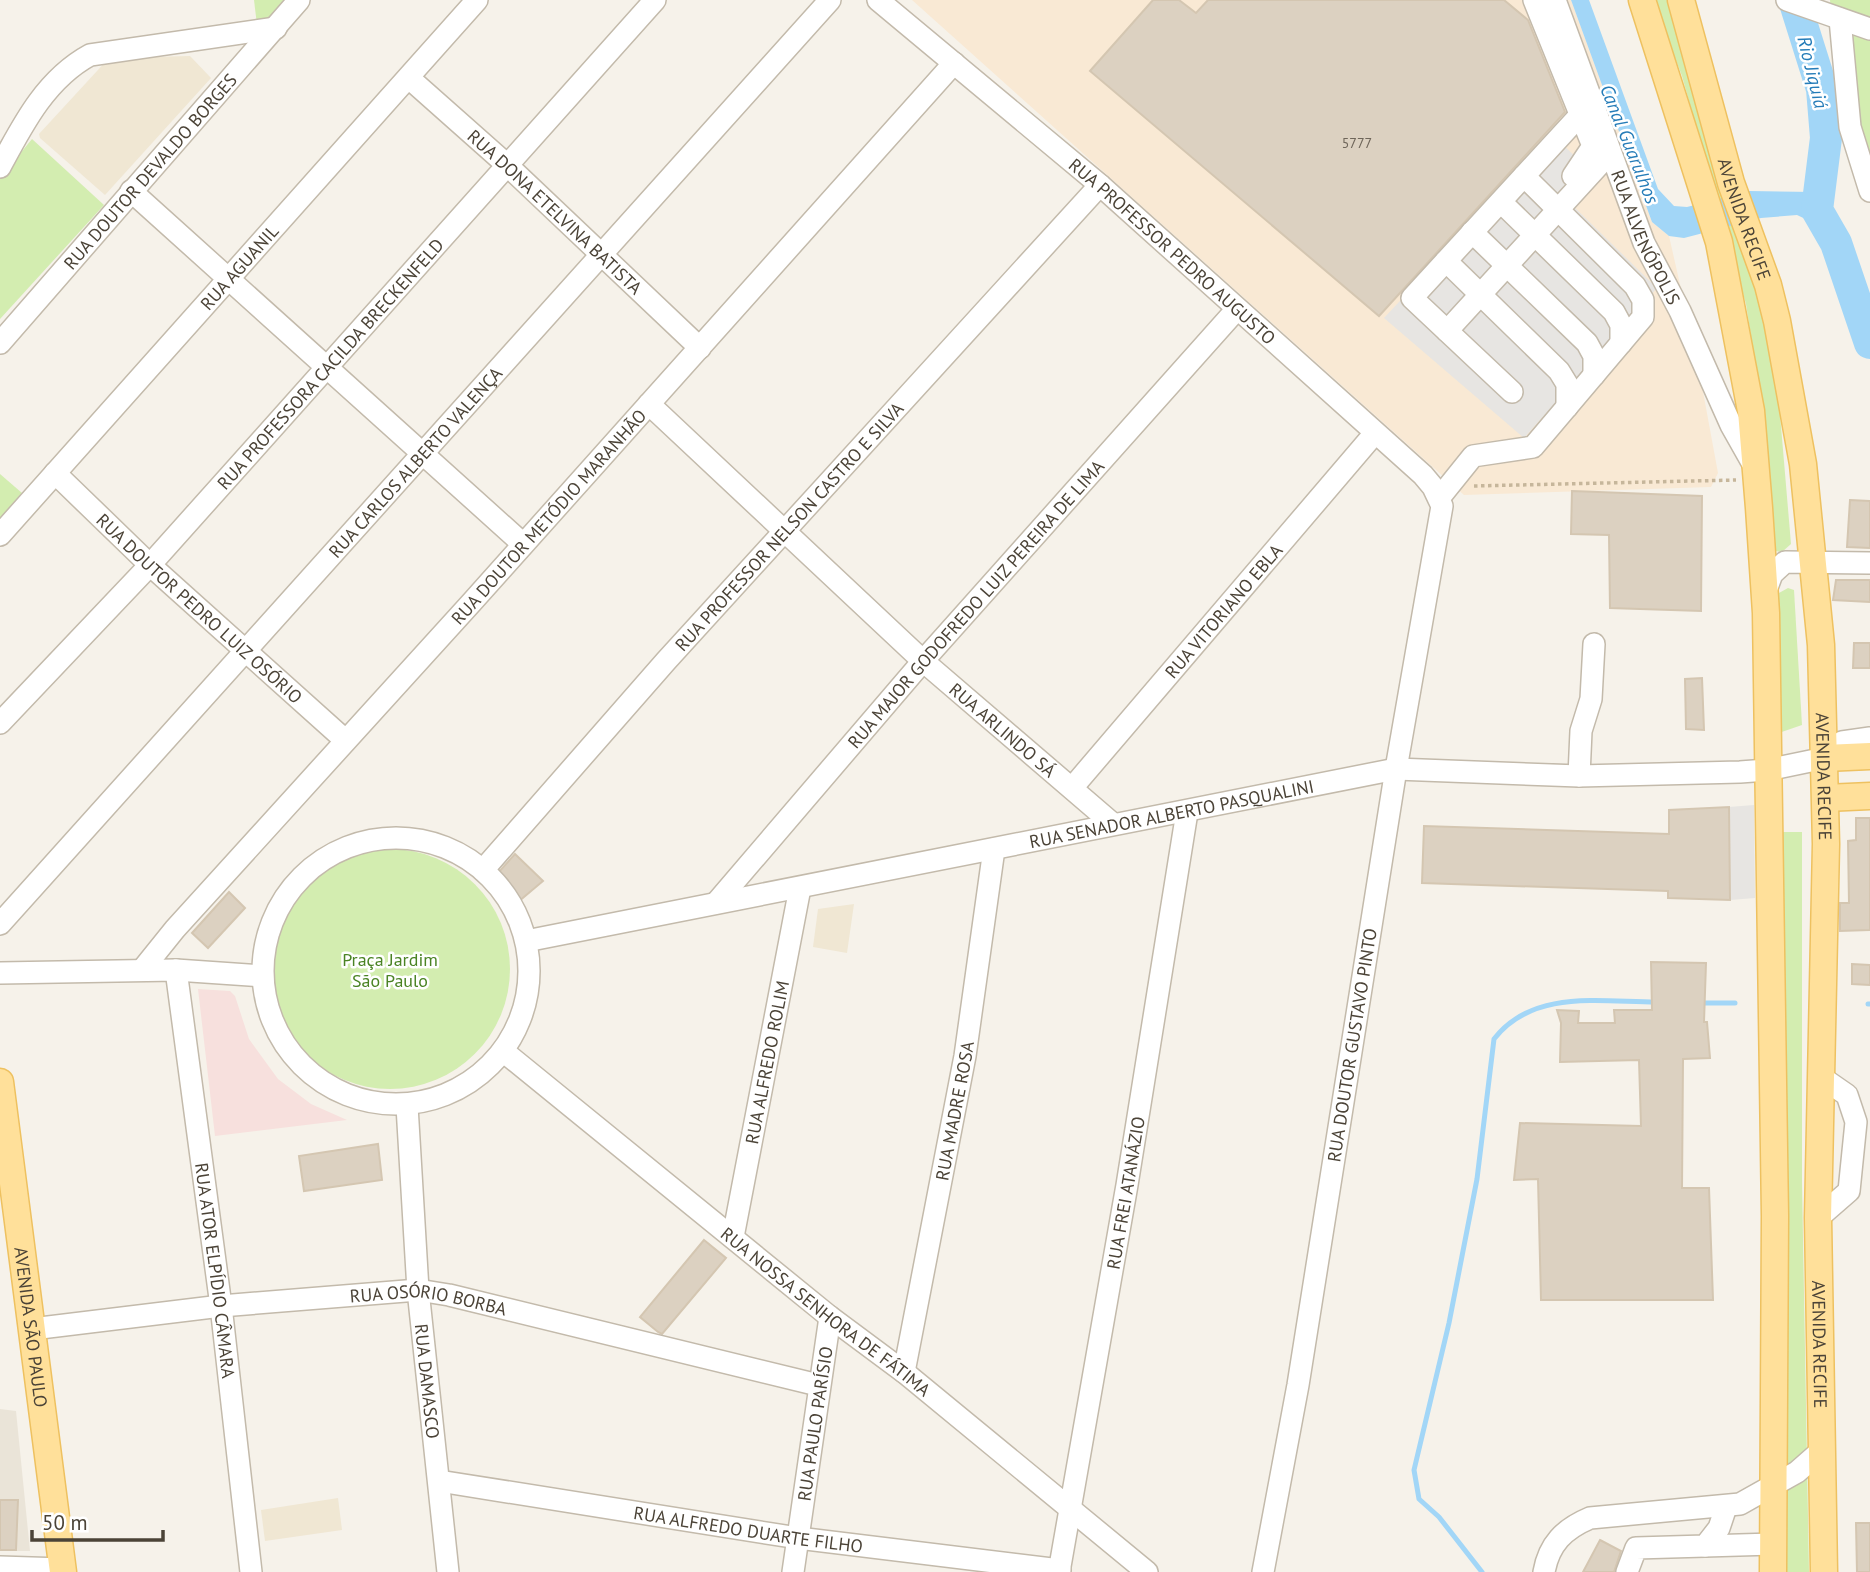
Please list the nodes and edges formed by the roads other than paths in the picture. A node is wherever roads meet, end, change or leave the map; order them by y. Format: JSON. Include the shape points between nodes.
{"nodes":[{"id":1,"x":299,"y":0,"type":"edge"},
{"id":2,"x":477,"y":0,"type":"edge"},
{"id":3,"x":655,"y":0,"type":"edge"},
{"id":4,"x":830,"y":0,"type":"edge"},
{"id":5,"x":878,"y":0,"type":"edge"},
{"id":6,"x":1534,"y":0,"type":"edge"},
{"id":7,"x":1555,"y":0,"type":"edge"},
{"id":8,"x":1642,"y":0,"type":"edge"},
{"id":9,"x":1681,"y":0,"type":"edge"},
{"id":10,"x":1690,"y":0,"type":"edge"},
{"id":11,"x":1787,"y":0,"type":"edge"},
{"id":12,"x":1840,"y":19,"type":"junction"},
{"id":13,"x":276,"y":28,"type":"junction"},
{"id":14,"x":1870,"y":29,"type":"edge"},
{"id":15,"x":1691,"y":32,"type":"junction"},
{"id":16,"x":954,"y":63,"type":"junction"},
{"id":17,"x":409,"y":78,"type":"junction"},
{"id":18,"x":1580,"y":115,"type":"junction"},
{"id":19,"x":1609,"y":154,"type":"junction"},
{"id":20,"x":507,"y":165,"type":"junction"},
{"id":21,"x":0,"y":167,"type":"edge"},
{"id":22,"x":1524,"y":176,"type":"junction"},
{"id":23,"x":1100,"y":185,"type":"junction"},
{"id":24,"x":131,"y":191,"type":"junction"},
{"id":25,"x":1870,"y":191,"type":"edge"},
{"id":26,"x":1501,"y":202,"type":"junction"},
{"id":27,"x":1555,"y":206,"type":"junction"},
{"id":28,"x":1472,"y":232,"type":"junction"},
{"id":29,"x":1535,"y":235,"type":"junction"},
{"id":30,"x":601,"y":255,"type":"junction"},
{"id":31,"x":1446,"y":261,"type":"junction"},
{"id":32,"x":1507,"y":265,"type":"junction"},
{"id":33,"x":228,"y":277,"type":"junction"},
{"id":34,"x":1481,"y":294,"type":"junction"},
{"id":35,"x":1237,"y":309,"type":"junction"},
{"id":36,"x":1447,"y":331,"type":"junction"},
{"id":37,"x":0,"y":343,"type":"edge"},
{"id":38,"x":1621,"y":343,"type":"junction"},
{"id":39,"x":700,"y":348,"type":"junction"},
{"id":40,"x":328,"y":365,"type":"junction"},
{"id":41,"x":1594,"y":375,"type":"junction"},
{"id":42,"x":1512,"y":392,"type":"dead end"},
{"id":43,"x":649,"y":404,"type":"junction"},
{"id":44,"x":1567,"y":407,"type":"junction"},
{"id":45,"x":1375,"y":433,"type":"junction"},
{"id":46,"x":423,"y":452,"type":"junction"},
{"id":47,"x":55,"y":473,"type":"junction"},
{"id":48,"x":1756,"y":473,"type":"junction"},
{"id":49,"x":1441,"y":508,"type":"junction"},
{"id":50,"x":784,"y":534,"type":"junction"},
{"id":51,"x":0,"y":535,"type":"edge"},
{"id":52,"x":523,"y":544,"type":"junction"},
{"id":53,"x":1813,"y":561,"type":"junction"},
{"id":54,"x":1870,"y":563,"type":"edge"},
{"id":55,"x":150,"y":565,"type":"junction"},
{"id":56,"x":1765,"y":594,"type":"junction"},
{"id":57,"x":1594,"y":644,"type":"dead end"},
{"id":58,"x":245,"y":649,"type":"junction"},
{"id":59,"x":923,"y":661,"type":"junction"},
{"id":60,"x":0,"y":723,"type":"edge"},
{"id":61,"x":1870,"y":738,"type":"edge"},
{"id":62,"x":345,"y":740,"type":"junction"},
{"id":63,"x":1870,"y":756,"type":"edge"},
{"id":64,"x":1825,"y":758,"type":"junction"},
{"id":65,"x":1396,"y":769,"type":"junction"},
{"id":66,"x":1767,"y":771,"type":"junction"},
{"id":67,"x":1579,"y":776,"type":"junction"},
{"id":68,"x":1072,"y":788,"type":"junction"},
{"id":69,"x":1870,"y":796,"type":"edge"},
{"id":70,"x":1826,"y":798,"type":"junction"},
{"id":71,"x":1186,"y":812,"type":"junction"},
{"id":72,"x":1113,"y":824,"type":"junction"},
{"id":73,"x":994,"y":849,"type":"junction"},
{"id":74,"x":483,"y":870,"type":"junction"},
{"id":75,"x":800,"y":888,"type":"junction"},
{"id":76,"x":716,"y":903,"type":"junction"},
{"id":77,"x":0,"y":924,"type":"edge"},
{"id":78,"x":526,"y":941,"type":"junction"},
{"id":79,"x":142,"y":970,"type":"junction"},
{"id":80,"x":176,"y":970,"type":"junction"},
{"id":81,"x":0,"y":973,"type":"edge"},
{"id":82,"x":262,"y":976,"type":"junction"},
{"id":83,"x":503,"y":1051,"type":"junction"},
{"id":84,"x":1821,"y":1077,"type":"junction"},
{"id":85,"x":0,"y":1082,"type":"edge"},
{"id":86,"x":407,"y":1106,"type":"junction"},
{"id":87,"x":7,"y":1194,"type":"edge"},
{"id":88,"x":1818,"y":1218,"type":"junction"},
{"id":89,"x":733,"y":1237,"type":"junction"},
{"id":90,"x":418,"y":1290,"type":"junction"},
{"id":91,"x":221,"y":1306,"type":"junction"},
{"id":92,"x":830,"y":1317,"type":"junction"},
{"id":93,"x":32,"y":1329,"type":"junction"},
{"id":94,"x":904,"y":1372,"type":"junction"},
{"id":95,"x":818,"y":1385,"type":"junction"},
{"id":96,"x":1822,"y":1450,"type":"junction"},
{"id":97,"x":439,"y":1481,"type":"junction"},
{"id":98,"x":1773,"y":1487,"type":"junction"},
{"id":99,"x":1726,"y":1507,"type":"junction"},
{"id":100,"x":1070,"y":1509,"type":"junction"},
{"id":101,"x":798,"y":1538,"type":"junction"},
{"id":102,"x":1773,"y":1544,"type":"junction"},
{"id":103,"x":1704,"y":1546,"type":"junction"},
{"id":104,"x":0,"y":1567,"type":"edge"},
{"id":105,"x":63,"y":1571,"type":"edge"},
{"id":106,"x":1059,"y":1571,"type":"edge"},
{"id":107,"x":251,"y":1572,"type":"edge"},
{"id":108,"x":448,"y":1572,"type":"edge"},
{"id":109,"x":793,"y":1572,"type":"edge"},
{"id":110,"x":1147,"y":1572,"type":"edge"},
{"id":111,"x":1263,"y":1572,"type":"edge"},
{"id":112,"x":1544,"y":1572,"type":"edge"},
{"id":113,"x":1627,"y":1572,"type":"edge"},
{"id":114,"x":1773,"y":1572,"type":"edge"},
{"id":115,"x":1824,"y":1572,"type":"edge"}],
"edges":[{"from":1,"to":13,"type":"street","name":"RUA DOUTOR DEVALDO BORGES"},
{"from":2,"to":17,"type":"street","name":"RUA AGUANIL"},
{"from":3,"to":20,"type":"street","name":"RUA PROFESSORA CACILDA BRECKENFELD"},
{"from":4,"to":30,"type":"street","name":"RUA CARLOS ALBERTO VALENÇA"},
{"from":5,"to":16,"type":"street","name":"RUA PROFESSOR PEDRO AUGUSTO"},
{"from":6,"to":18,"type":"street"},
{"from":7,"to":19,"type":"street","name":"RUA ALVENÓPOLIS"},
{"from":8,"to":48,"type":"main road","name":"AVENIDA RECIFE","via":[[1719,242],[1751,411]]},
{"from":9,"to":15,"type":"main road","name":"AVENIDA RECIFE"},
{"from":10,"to":15,"type":"main road"},
{"from":11,"to":12,"type":"street"},
{"from":12,"to":14,"type":"street"},
{"from":12,"to":25,"type":"street","via":[[1850,127]]},
{"from":13,"to":21,"type":"street","via":[[90,55],[69,67],[29,113]]},
{"from":13,"to":24,"type":"street","name":"RUA DOUTOR DEVALDO BORGES"},
{"from":15,"to":53,"type":"main road","name":"AVENIDA RECIFE","via":[[1731,183],[1777,321],[1803,464]]},
{"from":16,"to":23,"type":"street","name":"RUA PROFESSOR PEDRO AUGUSTO"},
{"from":16,"to":39,"type":"street","name":"RUA DOUTOR METÓDIO MARANHÃO"},
{"from":17,"to":20,"type":"street","name":"RUA DONA ETELVINA BATISTA"},
{"from":17,"to":33,"type":"street","name":"RUA AGUANIL"},
{"from":18,"to":22,"type":"street"},
{"from":18,"to":27,"type":"street","via":[[1593,146]]},
{"from":19,"to":27,"type":"street"},
{"from":19,"to":48,"type":"street","name":"RUA ALVENÓPOLIS","via":[[1653,261]]},
{"from":20,"to":30,"type":"street","name":"RUA DONA ETELVINA BATISTA"},
{"from":20,"to":40,"type":"street","name":"RUA PROFESSORA CACILDA BRECKENFELD"},
{"from":22,"to":26,"type":"street"},
{"from":22,"to":27,"type":"street"},
{"from":23,"to":35,"type":"street","name":"RUA PROFESSOR PEDRO AUGUSTO"},
{"from":23,"to":50,"type":"street","name":"RUA PROFESSOR NELSON CASTRO E SILVA"},
{"from":24,"to":33,"type":"street"},
{"from":24,"to":37,"type":"street","name":"RUA DOUTOR DEVALDO BORGES"},
{"from":26,"to":28,"type":"street"},
{"from":26,"to":29,"type":"street"},
{"from":27,"to":29,"type":"street"},
{"from":27,"to":38,"type":"street","via":[[1630,280],[1643,300],[1643,317]]},
{"from":28,"to":31,"type":"street"},
{"from":28,"to":32,"type":"street"},
{"from":29,"to":32,"type":"street"},
{"from":29,"to":38,"type":"street","via":[[1614,312],[1621,325]]},
{"from":30,"to":39,"type":"street","name":"RUA DONA ETELVINA BATISTA"},
{"from":30,"to":46,"type":"street","name":"RUA CARLOS ALBERTO VALENÇA"},
{"from":31,"to":34,"type":"street"},
{"from":31,"to":36,"type":"street","via":[[1412,298]]},
{"from":32,"to":34,"type":"street"},
{"from":32,"to":41,"type":"street","via":[[1587,343],[1594,356]]},
{"from":33,"to":40,"type":"street"},
{"from":33,"to":47,"type":"street","name":"RUA AGUANIL"},
{"from":34,"to":36,"type":"street"},
{"from":34,"to":44,"type":"street","via":[[1559,371],[1567,384]]},
{"from":35,"to":45,"type":"street","name":"RUA PROFESSOR PEDRO AUGUSTO"},
{"from":35,"to":59,"type":"street","name":"RUA MAJOR GODOFREDO LUIZ PEREIRA DE LIMA"},
{"from":36,"to":42,"type":"street"},
{"from":38,"to":41,"type":"street"},
{"from":39,"to":43,"type":"street","name":"RUA DOUTOR METÓDIO MARANHÃO"},
{"from":40,"to":46,"type":"street"},
{"from":40,"to":55,"type":"street","name":"RUA PROFESSORA CACILDA BRECKENFELD"},
{"from":41,"to":44,"type":"street"},
{"from":43,"to":50,"type":"street","name":"RUA ARLINDO SÁ"},
{"from":43,"to":52,"type":"street","name":"RUA DOUTOR METÓDIO MARANHÃO"},
{"from":44,"to":49,"type":"street","via":[[1533,447],[1473,456]]},
{"from":45,"to":49,"type":"street","name":"RUA PROFESSOR PEDRO AUGUSTO","via":[[1423,475]]},
{"from":45,"to":68,"type":"street","name":"RUA VITORIANO EBLA"},
{"from":46,"to":52,"type":"street"},
{"from":46,"to":58,"type":"street","name":"RUA CARLOS ALBERTO VALENÇA"},
{"from":47,"to":51,"type":"street","name":"RUA AGUANIL"},
{"from":47,"to":55,"type":"street","name":"RUA DOUTOR PEDRO LUIZ OSÓRIO"},
{"from":48,"to":56,"type":"main road","name":"AVENIDA RECIFE"},
{"from":49,"to":65,"type":"street","name":"RUA DOUTOR GUSTAVO PINTO"},
{"from":50,"to":59,"type":"street","name":"RUA ARLINDO SÁ"},
{"from":50,"to":74,"type":"street","name":"RUA PROFESSOR NELSON CASTRO E SILVA"},
{"from":52,"to":62,"type":"street","name":"RUA DOUTOR METÓDIO MARANHÃO"},
{"from":53,"to":54,"type":"street"},
{"from":53,"to":56,"type":"street","via":[[1782,564],[1772,574]]},
{"from":53,"to":64,"type":"main road","name":"AVENIDA RECIFE"},
{"from":55,"to":58,"type":"street","name":"RUA DOUTOR PEDRO LUIZ OSÓRIO"},
{"from":55,"to":60,"type":"street","name":"RUA PROFESSORA CACILDA BRECKENFELD"},
{"from":56,"to":66,"type":"main road","name":"AVENIDA RECIFE"},
{"from":57,"to":67,"type":"street"},
{"from":58,"to":62,"type":"street","name":"RUA DOUTOR PEDRO LUIZ OSÓRIO"},
{"from":58,"to":77,"type":"street","name":"RUA CARLOS ALBERTO VALENÇA"},
{"from":59,"to":68,"type":"street","name":"RUA ARLINDO SÁ"},
{"from":59,"to":76,"type":"street","name":"RUA MAJOR GODOFREDO LUIZ PEREIRA DE LIMA"},
{"from":61,"to":64,"type":"street","name":"RUA SENADOR ALBERTO PASQUALINI","via":[[1842,742]]},
{"from":62,"to":79,"type":"street","name":"RUA DOUTOR METÓDIO MARANHÃO"},
{"from":63,"to":64,"type":"main road"},
{"from":64,"to":66,"type":"street","name":"RUA SENADOR ALBERTO PASQUALINI"},
{"from":64,"to":70,"type":"main road","name":"AVENIDA RECIFE"},
{"from":65,"to":67,"type":"street","name":"RUA SENADOR ALBERTO PASQUALINI"},
{"from":65,"to":71,"type":"street","name":"RUA SENADOR ALBERTO PASQUALINI"},
{"from":65,"to":111,"type":"street","name":"RUA DOUTOR GUSTAVO PINTO","via":[[1300,1372]]},
{"from":66,"to":67,"type":"street","name":"RUA SENADOR ALBERTO PASQUALINI"},
{"from":66,"to":98,"type":"main road","name":"AVENIDA RECIFE","via":[[1775,1216]]},
{"from":68,"to":72,"type":"street","name":"RUA ARLINDO SÁ"},
{"from":69,"to":70,"type":"main road"},
{"from":70,"to":84,"type":"main road","name":"AVENIDA RECIFE"},
{"from":71,"to":72,"type":"street","name":"RUA SENADOR ALBERTO PASQUALINI"},
{"from":71,"to":100,"type":"street","name":"RUA FREI ATANÁZIO"},
{"from":72,"to":73,"type":"street","name":"RUA SENADOR ALBERTO PASQUALINI"},
{"from":73,"to":75,"type":"street","name":"RUA SENADOR ALBERTO PASQUALINI"},
{"from":73,"to":94,"type":"street","name":"RUA MADRE ROSA","via":[[965,1056]]},
{"from":74,"to":78,"type":"street","via":[[510,902]]},
{"from":74,"to":82,"type":"street","via":[[456,850],[409,838],[368,841],[332,853],[295,881],[278,906],[267,934]]},
{"from":75,"to":76,"type":"street","name":"RUA SENADOR ALBERTO PASQUALINI"},
{"from":75,"to":89,"type":"street","name":"RUA ALFREDO ROLIM"},
{"from":76,"to":78,"type":"street","name":"RUA SENADOR ALBERTO PASQUALINI"},
{"from":78,"to":83,"type":"street","via":[[529,983],[519,1023]]},
{"from":79,"to":80,"type":"street"},
{"from":79,"to":81,"type":"street"},
{"from":80,"to":82,"type":"street"},
{"from":80,"to":91,"type":"street","name":"RUA ATOR ELPÍDIO CÂMARA"},
{"from":82,"to":86,"type":"street","via":[[276,1032],[300,1064],[332,1088],[369,1102]]},
{"from":83,"to":86,"type":"street","via":[[472,1081],[430,1101]]},
{"from":83,"to":89,"type":"street","name":"RUA NOSSA SENHORA DE FÁTIMA"},
{"from":84,"to":88,"type":"main road","name":"AVENIDA RECIFE"},
{"from":84,"to":88,"type":"street","via":[[1847,1095],[1856,1122],[1849,1191]]},
{"from":85,"to":87,"type":"main road","name":"AVENIDA SÃO PAULO"},
{"from":86,"to":90,"type":"street","name":"RUA DAMASCO"},
{"from":87,"to":93,"type":"main road","name":"AVENIDA SÃO PAULO"},
{"from":88,"to":96,"type":"main road","name":"AVENIDA RECIFE"},
{"from":89,"to":92,"type":"street","name":"RUA NOSSA SENHORA DE FÁTIMA"},
{"from":90,"to":91,"type":"street","name":"RUA OSÓRIO BORBA"},
{"from":90,"to":95,"type":"street","name":"RUA OSÓRIO BORBA"},
{"from":90,"to":97,"type":"street","name":"RUA DAMASCO"},
{"from":91,"to":93,"type":"street","name":"RUA OSÓRIO BORBA"},
{"from":91,"to":107,"type":"street","name":"RUA ATOR ELPÍDIO CÂMARA"},
{"from":92,"to":94,"type":"street","name":"RUA NOSSA SENHORA DE FÁTIMA"},
{"from":92,"to":95,"type":"street","name":"RUA PAULO PARÍSIO"},
{"from":93,"to":105,"type":"main road","name":"AVENIDA SÃO PAULO"},
{"from":94,"to":100,"type":"street","name":"RUA NOSSA SENHORA DE FÁTIMA"},
{"from":95,"to":101,"type":"street","name":"RUA PAULO PARÍSIO"},
{"from":96,"to":98,"type":"street"},
{"from":96,"to":115,"type":"main road","name":"AVENIDA RECIFE"},
{"from":97,"to":101,"type":"street","name":"RUA ALFREDO DUARTE FILHO"},
{"from":97,"to":108,"type":"street","name":"RUA DAMASCO"},
{"from":98,"to":99,"type":"street"},
{"from":98,"to":102,"type":"main road","name":"AVENIDA RECIFE"},
{"from":99,"to":103,"type":"street","via":[[1719,1528]]},
{"from":99,"to":112,"type":"street","via":[[1590,1518],[1570,1527],[1556,1541]]},
{"from":100,"to":106,"type":"street","name":"RUA FREI ATANÁZIO"},
{"from":100,"to":110,"type":"street","name":"RUA NOSSA SENHORA DE FÁTIMA"},
{"from":101,"to":106,"type":"street","name":"RUA ALFREDO DUARTE FILHO"},
{"from":101,"to":109,"type":"street","name":"RUA PAULO PARÍSIO"},
{"from":102,"to":103,"type":"street"},
{"from":102,"to":114,"type":"main road","name":"AVENIDA RECIFE"},
{"from":103,"to":113,"type":"street","via":[[1636,1548]]},
{"from":104,"to":105,"type":"street"}]}
